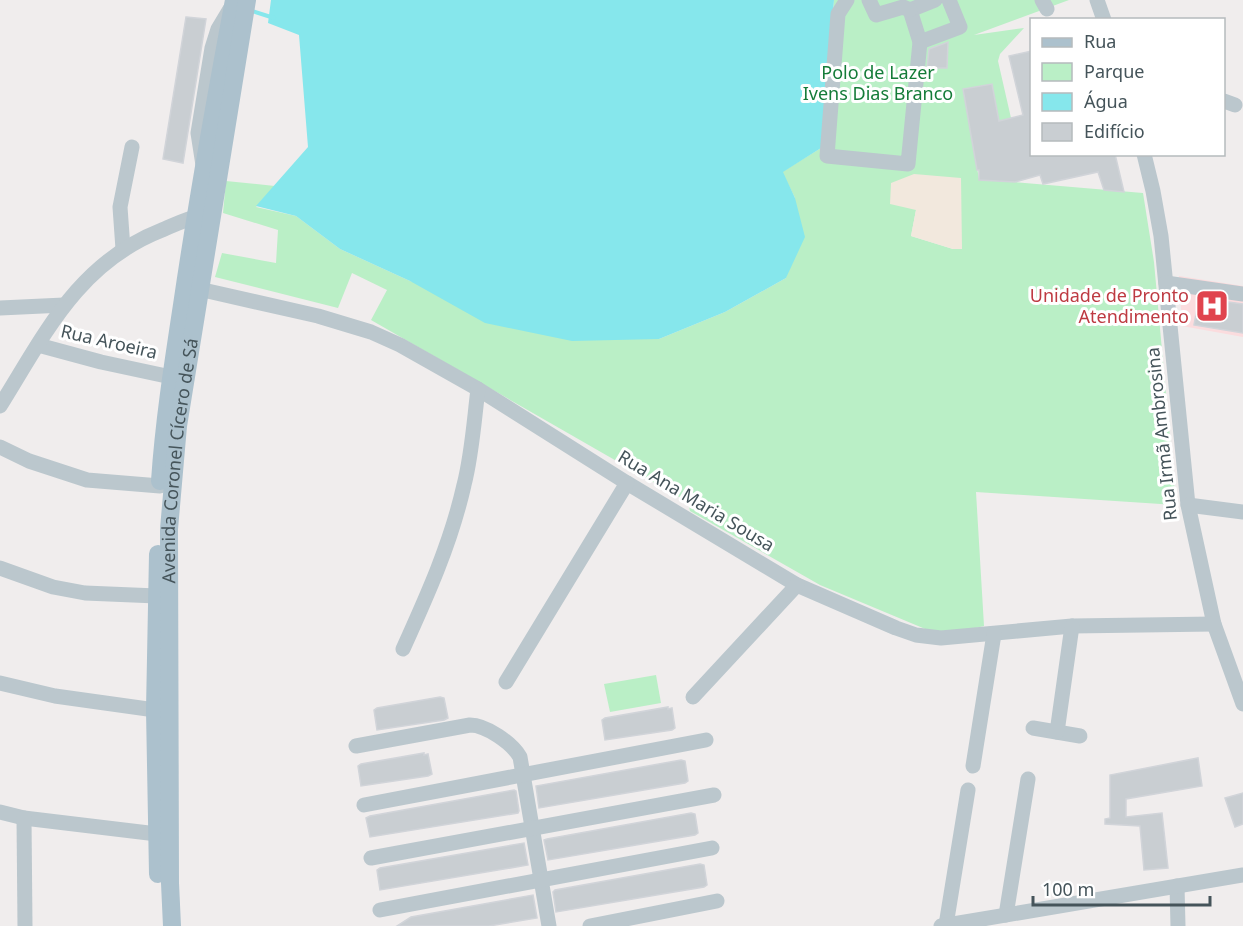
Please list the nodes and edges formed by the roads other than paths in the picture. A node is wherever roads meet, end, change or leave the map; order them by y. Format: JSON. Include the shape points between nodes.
{"nodes":[{"id":1,"x":847,"y":0,"type":"edge"},
{"id":2,"x":869,"y":0,"type":"edge"},
{"id":3,"x":935,"y":0,"type":"edge"},
{"id":4,"x":949,"y":0,"type":"edge"},
{"id":5,"x":1097,"y":0,"type":"edge"},
{"id":6,"x":238,"y":2,"type":"edge"},
{"id":7,"x":910,"y":10,"type":"junction"},
{"id":8,"x":1103,"y":18,"type":"edge"},
{"id":9,"x":920,"y":42,"type":"junction"},
{"id":10,"x":132,"y":147,"type":"dead end"},
{"id":11,"x":1144,"y":156,"type":"edge"},
{"id":12,"x":204,"y":215,"type":"junction"},
{"id":13,"x":123,"y":249,"type":"junction"},
{"id":14,"x":1166,"y":283,"type":"junction"},
{"id":15,"x":192,"y":288,"type":"junction"},
{"id":16,"x":1243,"y":294,"type":"edge"},
{"id":17,"x":64,"y":304,"type":"junction"},
{"id":18,"x":0,"y":308,"type":"edge"},
{"id":19,"x":38,"y":345,"type":"junction"},
{"id":20,"x":171,"y":377,"type":"junction"},
{"id":21,"x":478,"y":389,"type":"junction"},
{"id":22,"x":0,"y":406,"type":"edge"},
{"id":23,"x":0,"y":447,"type":"edge"},
{"id":24,"x":627,"y":483,"type":"junction"},
{"id":25,"x":159,"y":486,"type":"junction"},
{"id":26,"x":1188,"y":505,"type":"junction"},
{"id":27,"x":1243,"y":512,"type":"edge"},
{"id":28,"x":0,"y":568,"type":"edge"},
{"id":29,"x":797,"y":585,"type":"junction"},
{"id":30,"x":157,"y":597,"type":"junction"},
{"id":31,"x":1214,"y":624,"type":"junction"},
{"id":32,"x":1072,"y":627,"type":"junction"},
{"id":33,"x":994,"y":634,"type":"junction"},
{"id":34,"x":403,"y":649,"type":"dead end"},
{"id":35,"x":506,"y":682,"type":"dead end"},
{"id":36,"x":0,"y":683,"type":"edge"},
{"id":37,"x":693,"y":697,"type":"dead end"},
{"id":38,"x":1243,"y":704,"type":"edge"},
{"id":39,"x":155,"y":710,"type":"junction"},
{"id":40,"x":1033,"y":728,"type":"dead end"},
{"id":41,"x":1057,"y":732,"type":"junction"},
{"id":42,"x":1080,"y":736,"type":"dead end"},
{"id":43,"x":706,"y":740,"type":"dead end"},
{"id":44,"x":356,"y":746,"type":"dead end"},
{"id":45,"x":973,"y":766,"type":"dead end"},
{"id":46,"x":523,"y":775,"type":"junction"},
{"id":47,"x":1028,"y":779,"type":"dead end"},
{"id":48,"x":968,"y":790,"type":"dead end"},
{"id":49,"x":714,"y":795,"type":"dead end"},
{"id":50,"x":364,"y":805,"type":"dead end"},
{"id":51,"x":0,"y":812,"type":"edge"},
{"id":52,"x":24,"y":818,"type":"junction"},
{"id":53,"x":532,"y":829,"type":"junction"},
{"id":54,"x":157,"y":834,"type":"junction"},
{"id":55,"x":712,"y":848,"type":"dead end"},
{"id":56,"x":371,"y":858,"type":"dead end"},
{"id":57,"x":1243,"y":874,"type":"edge"},
{"id":58,"x":541,"y":880,"type":"junction"},
{"id":59,"x":1177,"y":886,"type":"junction"},
{"id":60,"x":717,"y":901,"type":"dead end"},
{"id":61,"x":380,"y":910,"type":"dead end"},
{"id":62,"x":1006,"y":915,"type":"junction"},
{"id":63,"x":1027,"y":919,"type":"edge"},
{"id":64,"x":25,"y":926,"type":"edge"},
{"id":65,"x":160,"y":926,"type":"edge"},
{"id":66,"x":172,"y":926,"type":"edge"},
{"id":67,"x":549,"y":926,"type":"edge"},
{"id":68,"x":590,"y":926,"type":"edge"},
{"id":69,"x":943,"y":926,"type":"edge"},
{"id":70,"x":1178,"y":926,"type":"edge"}],
"edges":[{"from":1,"to":9,"type":"street","via":[[838,14],[827,156],[908,164]]},
{"from":2,"to":7,"type":"street","via":[[876,15],[903,7]]},
{"from":3,"to":7,"type":"street"},
{"from":4,"to":9,"type":"street","via":[[960,27]]},
{"from":5,"to":8,"type":"street"},
{"from":6,"to":12,"type":"main road","name":"Avenida Coronel Cícero de Sá"},
{"from":6,"to":12,"type":"main road","name":"Avenida Coronel Cícero de Sá","via":[[204,166]]},
{"from":7,"to":9,"type":"street"},
{"from":10,"to":13,"type":"street","via":[[120,207]]},
{"from":11,"to":14,"type":"street","name":"Rua Irmã Ambrosina"},
{"from":12,"to":13,"type":"street"},
{"from":12,"to":15,"type":"main road","name":"Avenida Coronel Cícero de Sá"},
{"from":13,"to":17,"type":"street","via":[[92,273]]},
{"from":14,"to":16,"type":"street"},
{"from":14,"to":26,"type":"street","name":"Rua Irmã Ambrosina"},
{"from":15,"to":20,"type":"main road","name":"Avenida Coronel Cícero de Sá"},
{"from":15,"to":21,"type":"street","name":"Rua Ana Maria Sousa","via":[[371,332]]},
{"from":15,"to":66,"type":"main road","name":"Avenida Coronel Cícero de Sá","via":[[169,529]]},
{"from":17,"to":18,"type":"street"},
{"from":17,"to":19,"type":"street"},
{"from":19,"to":20,"type":"street","name":"Rua Aroeira"},
{"from":19,"to":22,"type":"street"},
{"from":20,"to":25,"type":"main road","name":"Avenida Coronel Cícero de Sá"},
{"from":21,"to":24,"type":"street","name":"Rua Ana Maria Sousa"},
{"from":21,"to":34,"type":"street","via":[[471,449],[456,518]]},
{"from":23,"to":25,"type":"street","via":[[87,480]]},
{"from":24,"to":29,"type":"street","name":"Rua Ana Maria Sousa"},
{"from":24,"to":35,"type":"street"},
{"from":25,"to":30,"type":"main road","name":"Avenida Coronel Cícero de Sá"},
{"from":26,"to":27,"type":"street"},
{"from":26,"to":31,"type":"street","name":"Rua Irmã Ambrosina"},
{"from":28,"to":30,"type":"street","via":[[53,587],[85,593]]},
{"from":29,"to":33,"type":"street","name":"Rua Ana Maria Sousa","via":[[916,634],[941,638]]},
{"from":29,"to":37,"type":"street"},
{"from":30,"to":39,"type":"main road","name":"Avenida Coronel Cícero de Sá"},
{"from":31,"to":32,"type":"street","name":"Rua Ana Maria Sousa"},
{"from":31,"to":38,"type":"street","name":"Rua Irmã Ambrosina"},
{"from":32,"to":33,"type":"street","name":"Rua Ana Maria Sousa"},
{"from":32,"to":41,"type":"street"},
{"from":33,"to":45,"type":"street"},
{"from":36,"to":39,"type":"street","via":[[55,696]]},
{"from":39,"to":54,"type":"main road","name":"Avenida Coronel Cícero de Sá"},
{"from":40,"to":41,"type":"street"},
{"from":41,"to":42,"type":"street"},
{"from":43,"to":46,"type":"street"},
{"from":44,"to":46,"type":"street","via":[[479,725],[516,751]]},
{"from":46,"to":50,"type":"street"},
{"from":46,"to":53,"type":"street"},
{"from":47,"to":62,"type":"street"},
{"from":48,"to":69,"type":"street"},
{"from":49,"to":53,"type":"street"},
{"from":51,"to":52,"type":"street"},
{"from":52,"to":54,"type":"street"},
{"from":52,"to":64,"type":"street"},
{"from":53,"to":56,"type":"street"},
{"from":53,"to":58,"type":"street"},
{"from":54,"to":65,"type":"main road","name":"Avenida Coronel Cícero de Sá"},
{"from":55,"to":58,"type":"street"},
{"from":57,"to":59,"type":"street"},
{"from":58,"to":61,"type":"street"},
{"from":58,"to":67,"type":"street"},
{"from":59,"to":63,"type":"street"},
{"from":59,"to":70,"type":"street"},
{"from":60,"to":68,"type":"street"},
{"from":62,"to":63,"type":"street"},
{"from":62,"to":69,"type":"street"}]}
